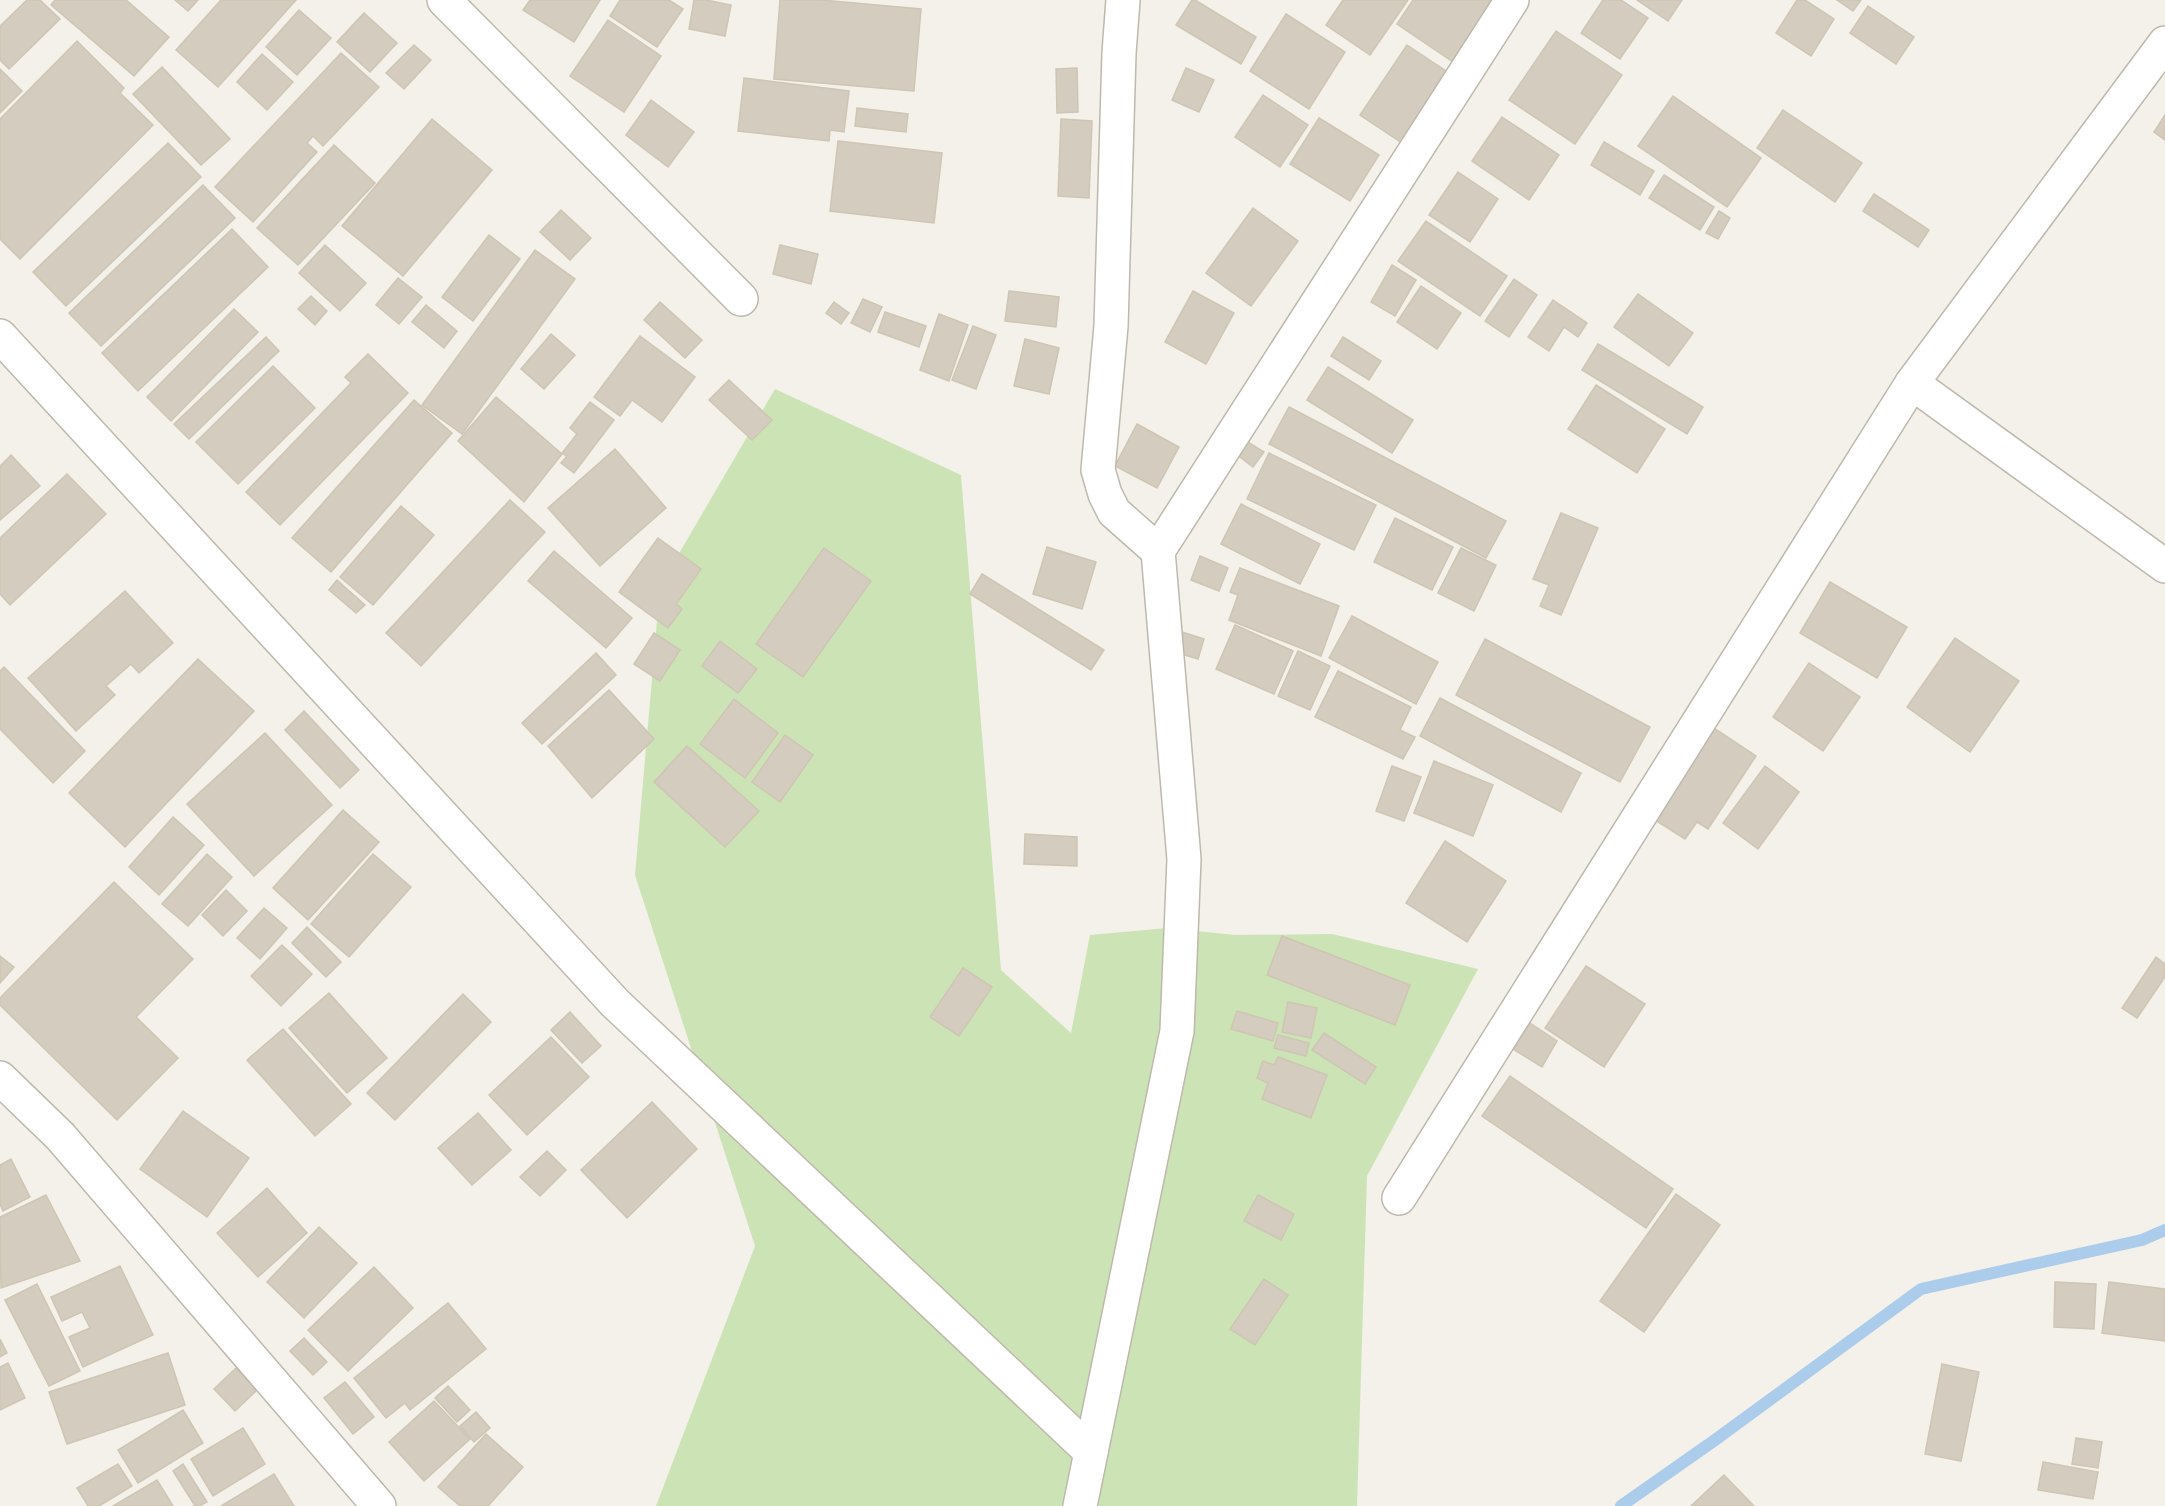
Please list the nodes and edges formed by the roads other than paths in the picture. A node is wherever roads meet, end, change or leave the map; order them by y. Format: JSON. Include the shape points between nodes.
{"nodes":[{"id":1,"x":444,"y":0,"type":"edge"},
{"id":2,"x":1123,"y":0,"type":"edge"},
{"id":3,"x":1512,"y":0,"type":"edge"},
{"id":4,"x":2165,"y":43,"type":"edge"},
{"id":5,"x":741,"y":299,"type":"dead end"},
{"id":6,"x":0,"y":336,"type":"edge"},
{"id":7,"x":1912,"y":383,"type":"junction"},
{"id":8,"x":1158,"y":551,"type":"junction"},
{"id":9,"x":2165,"y":566,"type":"edge"},
{"id":10,"x":0,"y":1078,"type":"edge"},
{"id":11,"x":1399,"y":1198,"type":"dead end"},
{"id":12,"x":1091,"y":1452,"type":"junction"},
{"id":13,"x":380,"y":1506,"type":"edge"},
{"id":14,"x":1080,"y":1506,"type":"edge"}],
"edges":[{"from":1,"to":5,"type":"street"},
{"from":2,"to":8,"type":"street","via":[[1111,326],[1098,470],[1114,512]]},
{"from":3,"to":8,"type":"street"},
{"from":4,"to":7,"type":"street"},
{"from":6,"to":12,"type":"street","via":[[615,1003]]},
{"from":7,"to":9,"type":"street"},
{"from":7,"to":11,"type":"street"},
{"from":8,"to":12,"type":"street","via":[[1184,859],[1177,1031]]},
{"from":10,"to":13,"type":"street","via":[[60,1136]]},
{"from":12,"to":14,"type":"street"}]}
